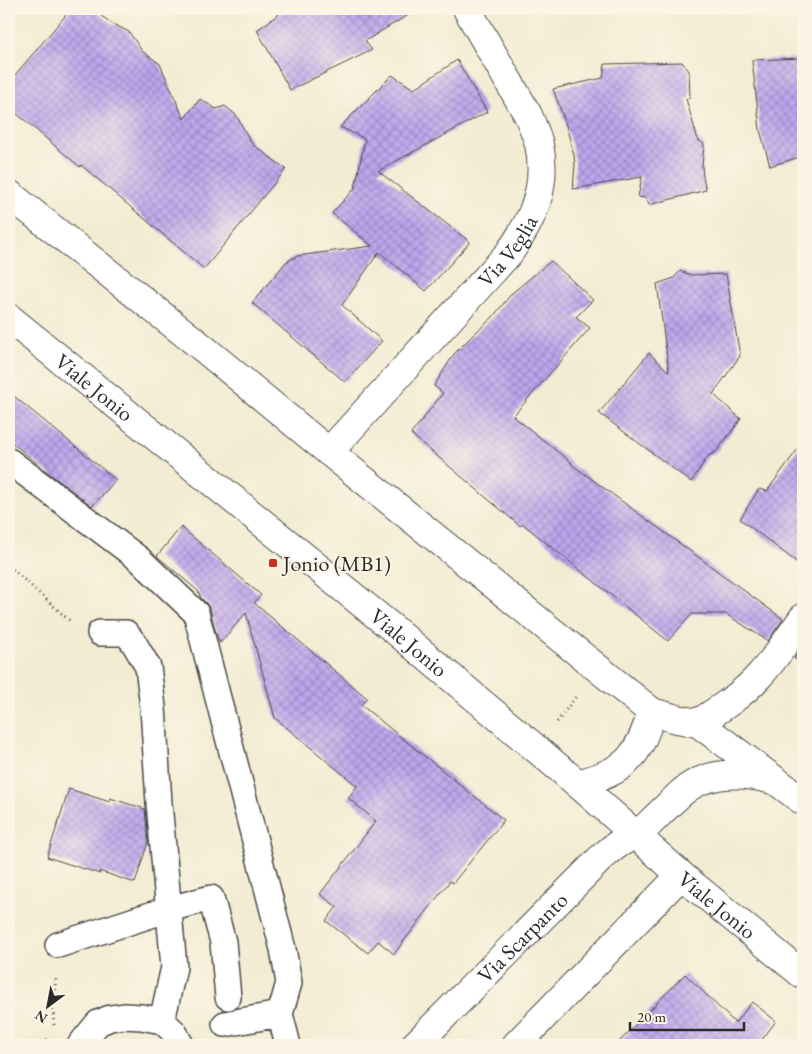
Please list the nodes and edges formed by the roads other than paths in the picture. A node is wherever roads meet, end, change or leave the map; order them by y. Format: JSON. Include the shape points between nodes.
{"nodes":[{"id":1,"x":467,"y":9,"type":"edge"},
{"id":2,"x":9,"y":194,"type":"edge"},
{"id":3,"x":9,"y":318,"type":"edge"},
{"id":4,"x":329,"y":452,"type":"junction"},
{"id":5,"x":9,"y":461,"type":"edge"},
{"id":6,"x":803,"y":618,"type":"edge"},
{"id":7,"x":100,"y":633,"type":"road end"},
{"id":8,"x":652,"y":712,"type":"junction"},
{"id":9,"x":698,"y":723,"type":"junction"},
{"id":10,"x":776,"y":781,"type":"junction"},
{"id":11,"x":578,"y":784,"type":"junction"},
{"id":12,"x":803,"y":801,"type":"edge"},
{"id":13,"x":635,"y":836,"type":"junction"},
{"id":14,"x":681,"y":875,"type":"junction"},
{"id":15,"x":169,"y":909,"type":"junction"},
{"id":16,"x":58,"y":945,"type":"road end"},
{"id":17,"x":803,"y":975,"type":"edge"},
{"id":18,"x":228,"y":997,"type":"dead end"},
{"id":19,"x":280,"y":1014,"type":"junction"},
{"id":20,"x":162,"y":1021,"type":"junction"},
{"id":21,"x":225,"y":1024,"type":"dead end"},
{"id":22,"x":80,"y":1045,"type":"edge"},
{"id":23,"x":181,"y":1045,"type":"edge"},
{"id":24,"x":288,"y":1045,"type":"edge"},
{"id":25,"x":415,"y":1045,"type":"edge"},
{"id":26,"x":516,"y":1045,"type":"edge"}],
"edges":[{"from":1,"to":4,"type":"main road","name":"Via Veglia","via":[[534,130],[539,145],[541,173],[536,202],[531,217],[509,253]]},
{"from":2,"to":4,"type":"main road"},
{"from":3,"to":11,"type":"main road","name":"Viale Jonio","via":[[396,631]]},
{"from":4,"to":8,"type":"main road"},
{"from":5,"to":19,"type":"street","via":[[139,558],[196,613],[283,950],[289,983]]},
{"from":6,"to":9,"type":"main road","via":[[759,677]]},
{"from":7,"to":15,"type":"street","via":[[126,633],[148,668]]},
{"from":8,"to":9,"type":"main road"},
{"from":8,"to":11,"type":"main road","via":[[640,744],[626,763],[608,775]]},
{"from":9,"to":10,"type":"main road"},
{"from":10,"to":12,"type":"main road"},
{"from":10,"to":13,"type":"main road","name":"Via Scarpanto","via":[[738,774],[702,780],[680,794]]},
{"from":11,"to":13,"type":"main road","name":"Viale Jonio"},
{"from":13,"to":14,"type":"main road","name":"Viale Jonio"},
{"from":13,"to":25,"type":"main road","name":"Via Scarpanto","via":[[600,859]]},
{"from":14,"to":17,"type":"main road","name":"Viale Jonio"},
{"from":14,"to":26,"type":"main road"},
{"from":15,"to":16,"type":"street"},
{"from":15,"to":18,"type":"street","via":[[211,898],[223,942]]},
{"from":15,"to":20,"type":"street","via":[[174,967]]},
{"from":19,"to":21,"type":"street"},
{"from":19,"to":24,"type":"street"},
{"from":20,"to":22,"type":"street","via":[[142,1017],[110,1018],[98,1023]]},
{"from":20,"to":23,"type":"street","via":[[174,1032]]}]}
